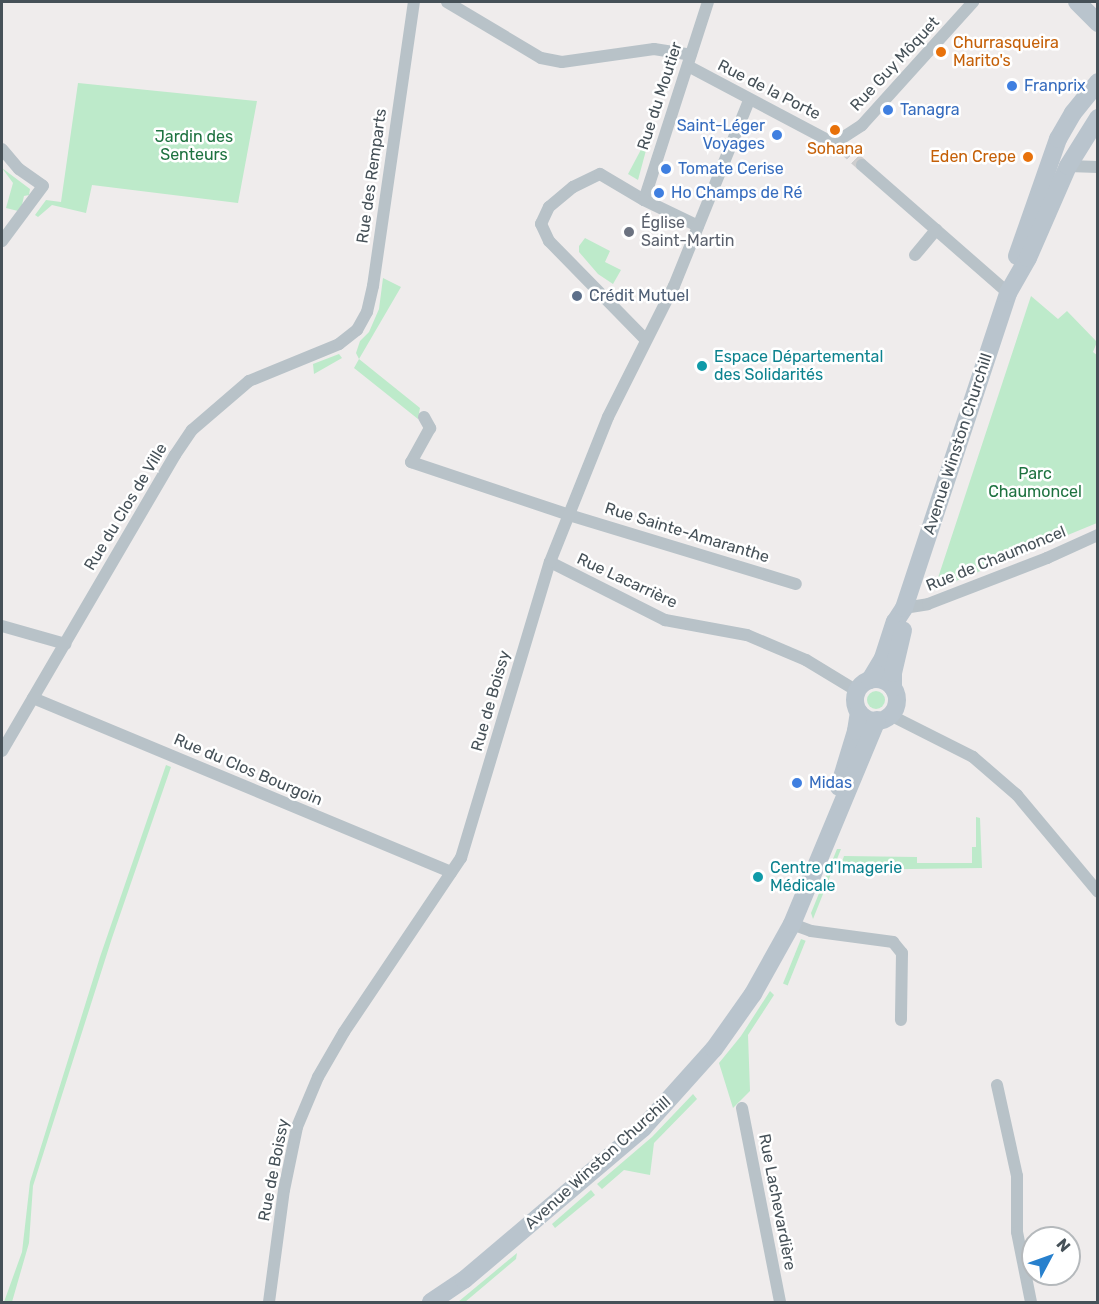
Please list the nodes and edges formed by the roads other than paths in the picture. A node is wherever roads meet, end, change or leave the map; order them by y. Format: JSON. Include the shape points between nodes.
{"nodes":[{"id":1,"x":414,"y":2,"type":"edge"},
{"id":2,"x":447,"y":2,"type":"edge"},
{"id":3,"x":708,"y":2,"type":"edge"},
{"id":4,"x":973,"y":2,"type":"edge"},
{"id":5,"x":1077,"y":2,"type":"edge"},
{"id":6,"x":1098,"y":23,"type":"edge"},
{"id":7,"x":690,"y":61,"type":"junction"},
{"id":8,"x":1098,"y":82,"type":"edge"},
{"id":9,"x":749,"y":100,"type":"junction"},
{"id":10,"x":1094,"y":131,"type":"edge"},
{"id":11,"x":839,"y":145,"type":"joint"},
{"id":12,"x":2,"y":149,"type":"edge"},
{"id":13,"x":862,"y":165,"type":"tunnel mouth"},
{"id":14,"x":1068,"y":165,"type":"junction"},
{"id":15,"x":1098,"y":167,"type":"edge"},
{"id":16,"x":644,"y":200,"type":"junction"},
{"id":17,"x":698,"y":226,"type":"junction"},
{"id":18,"x":936,"y":230,"type":"junction"},
{"id":19,"x":2,"y":241,"type":"edge"},
{"id":20,"x":915,"y":255,"type":"dead end"},
{"id":21,"x":1011,"y":287,"type":"junction"},
{"id":22,"x":645,"y":339,"type":"junction"},
{"id":23,"x":339,"y":344,"type":"joint"},
{"id":24,"x":424,"y":417,"type":"dead end"},
{"id":25,"x":568,"y":515,"type":"junction"},
{"id":26,"x":1098,"y":535,"type":"edge"},
{"id":27,"x":550,"y":562,"type":"junction"},
{"id":28,"x":796,"y":584,"type":"dead end"},
{"id":29,"x":904,"y":608,"type":"junction"},
{"id":30,"x":2,"y":626,"type":"edge"},
{"id":31,"x":65,"y":644,"type":"junction"},
{"id":32,"x":863,"y":686,"type":"junction"},
{"id":33,"x":894,"y":688,"type":"junction"},
{"id":34,"x":33,"y":698,"type":"junction"},
{"id":35,"x":859,"y":712,"type":"junction"},
{"id":36,"x":884,"y":718,"type":"junction"},
{"id":37,"x":2,"y":751,"type":"edge"},
{"id":38,"x":824,"y":846,"type":"junction"},
{"id":39,"x":450,"y":872,"type":"junction"},
{"id":40,"x":1098,"y":892,"type":"edge"},
{"id":41,"x":792,"y":924,"type":"junction"},
{"id":42,"x":901,"y":1020,"type":"dead end"},
{"id":43,"x":996,"y":1085,"type":"dead end"},
{"id":44,"x":742,"y":1108,"type":"dead end"},
{"id":45,"x":464,"y":1280,"type":"junction"},
{"id":46,"x":269,"y":1302,"type":"edge"},
{"id":47,"x":431,"y":1302,"type":"edge"},
{"id":48,"x":446,"y":1302,"type":"edge"},
{"id":49,"x":780,"y":1302,"type":"edge"},
{"id":50,"x":1031,"y":1302,"type":"edge"}],
"edges":[{"from":1,"to":23,"type":"street","name":"Rue des Remparts","via":[[373,286],[367,312],[357,330]]},
{"from":2,"to":7,"type":"street","name":"Rue de la Porte","via":[[541,58],[562,62],[654,49]]},
{"from":3,"to":7,"type":"street","name":"Rue du Moutier"},
{"from":4,"to":11,"type":"street","name":"Rue Guy Môquet","via":[[862,125]]},
{"from":5,"to":6,"type":"street"},
{"from":7,"to":9,"type":"street","name":"Rue de la Porte"},
{"from":7,"to":16,"type":"street","name":"Rue du Moutier"},
{"from":8,"to":21,"type":"street","name":"Avenue Winston Churchill","via":[[1058,139],[1017,255]]},
{"from":9,"to":11,"type":"street","name":"Rue de la Porte"},
{"from":9,"to":17,"type":"street","name":"Rue de Boissy"},
{"from":10,"to":14,"type":"street","name":"Avenue Winston Churchill"},
{"from":12,"to":19,"type":"street","via":[[18,169],[43,186]]},
{"from":13,"to":18,"type":"street"},
{"from":14,"to":15,"type":"street"},
{"from":14,"to":21,"type":"street","name":"Avenue Winston Churchill","via":[[1028,258]]},
{"from":16,"to":17,"type":"street"},
{"from":16,"to":22,"type":"street","via":[[600,174],[573,187],[549,207],[541,224],[549,241]]},
{"from":17,"to":22,"type":"street","name":"Rue de Boissy","via":[[674,285]]},
{"from":18,"to":20,"type":"street"},
{"from":18,"to":21,"type":"street"},
{"from":21,"to":29,"type":"street","name":"Avenue Winston Churchill"},
{"from":22,"to":25,"type":"street","name":"Rue de Boissy"},
{"from":23,"to":31,"type":"street","name":"Rue du Clos de Ville","via":[[249,381],[192,430]]},
{"from":24,"to":25,"type":"street","name":"Rue Sainte-Amaranthe","via":[[430,428],[411,462]]},
{"from":25,"to":27,"type":"street","name":"Rue de Boissy"},
{"from":25,"to":28,"type":"street","name":"Rue Sainte-Amaranthe"},
{"from":26,"to":29,"type":"street","name":"Rue de Chaumoncel","via":[[928,604]]},
{"from":27,"to":32,"type":"street","name":"Rue Lacarrière","via":[[665,620],[747,634]]},
{"from":27,"to":39,"type":"street","name":"Rue de Boissy","via":[[471,831],[461,858]]},
{"from":29,"to":32,"type":"street","name":"Avenue Winston Churchill","via":[[883,658]]},
{"from":29,"to":33,"type":"street","name":"Avenue Winston Churchill"},
{"from":30,"to":31,"type":"street"},
{"from":31,"to":34,"type":"street","name":"Rue du Clos de Ville"},
{"from":32,"to":33,"type":"street","via":[[882,680]]},
{"from":32,"to":35,"type":"street","via":[[856,705]]},
{"from":33,"to":36,"type":"street","via":[[897,702]]},
{"from":34,"to":37,"type":"street","name":"Rue du Clos de Ville"},
{"from":34,"to":39,"type":"street","name":"Rue du Clos Bourgoin"},
{"from":35,"to":36,"type":"street","via":[[871,720]]},
{"from":35,"to":38,"type":"street","name":"Avenue Winston Churchill"},
{"from":36,"to":38,"type":"street","name":"Avenue Winston Churchill"},
{"from":36,"to":40,"type":"street","via":[[973,758],[1017,795]]},
{"from":38,"to":41,"type":"street","name":"Avenue Winston Churchill"},
{"from":39,"to":46,"type":"street","name":"Rue de Boissy","via":[[344,1032],[301,1117],[284,1190]]},
{"from":41,"to":42,"type":"street","via":[[812,931],[893,942],[902,953]]},
{"from":41,"to":45,"type":"street","name":"Avenue Winston Churchill","via":[[741,1012],[671,1098],[609,1158]]},
{"from":43,"to":50,"type":"street","via":[[1017,1176],[1017,1232]]},
{"from":44,"to":49,"type":"street","name":"Rue Lachevardière"},
{"from":45,"to":47,"type":"street","name":"Avenue Winston Churchill"},
{"from":45,"to":48,"type":"street","name":"Avenue Winston Churchill"}]}
